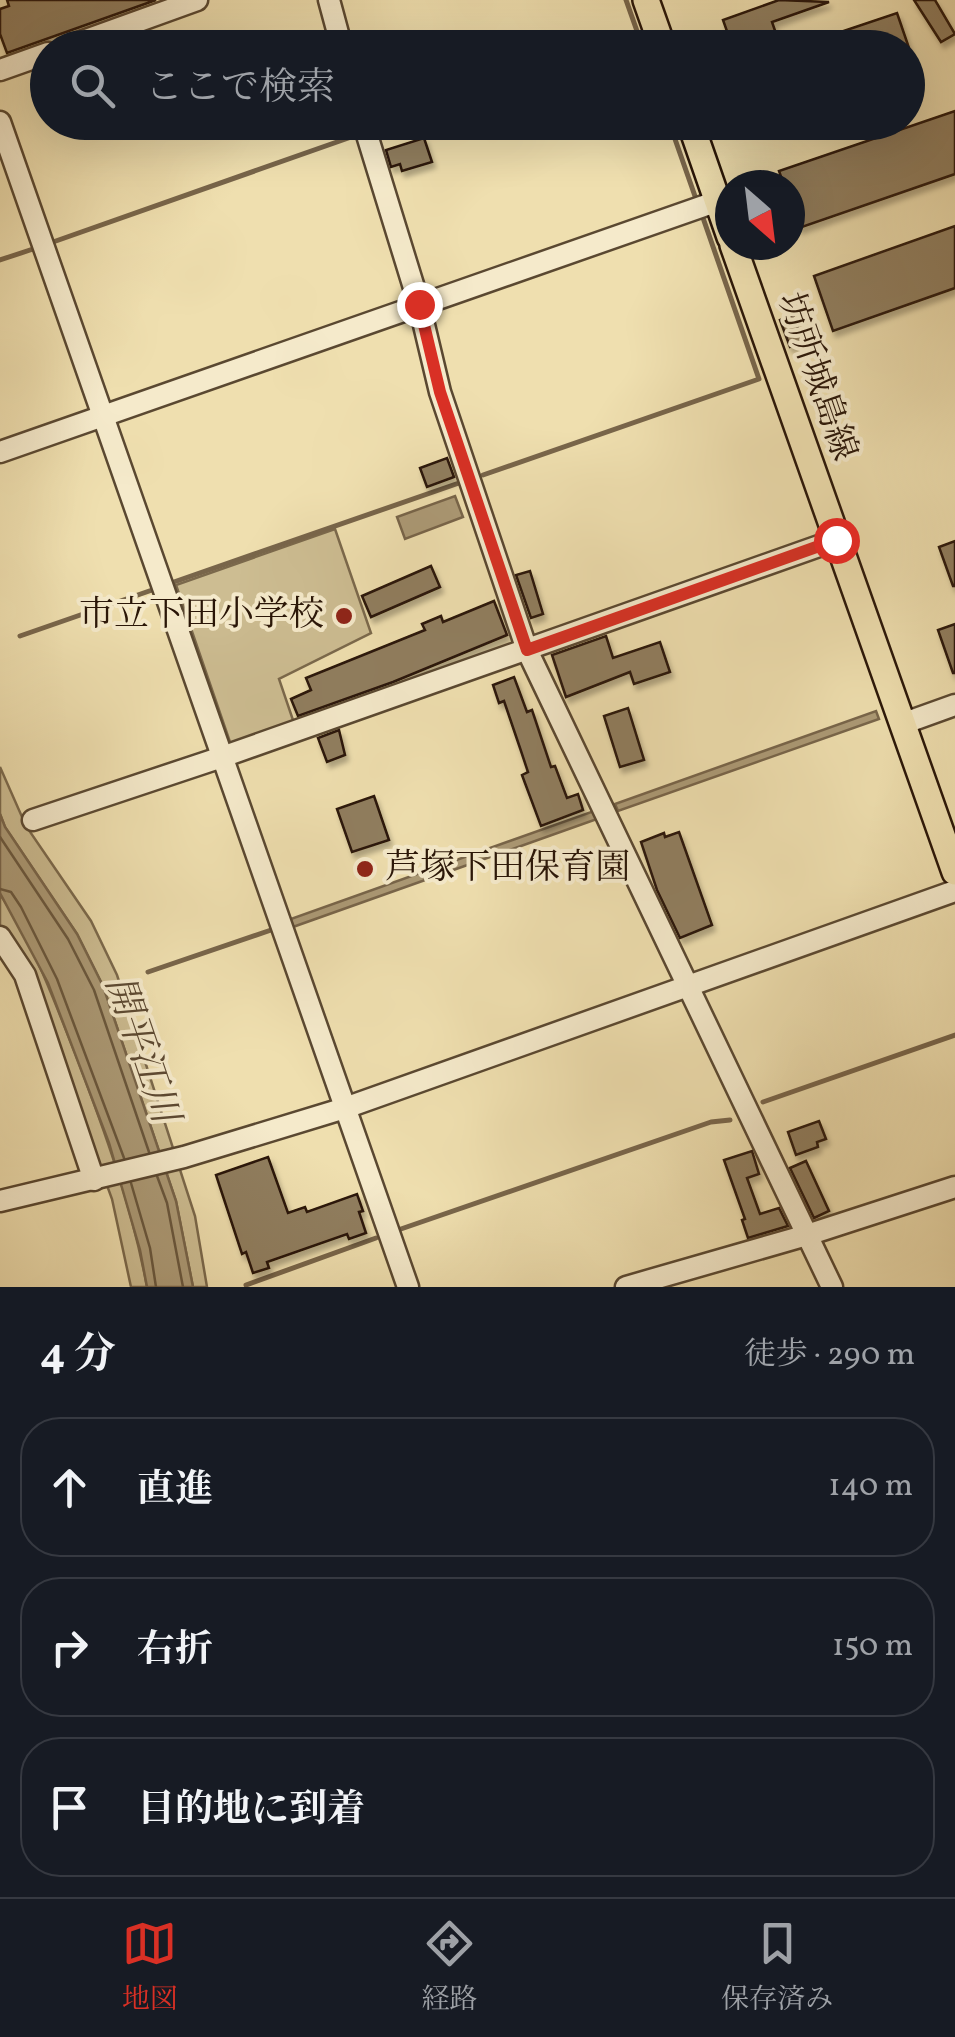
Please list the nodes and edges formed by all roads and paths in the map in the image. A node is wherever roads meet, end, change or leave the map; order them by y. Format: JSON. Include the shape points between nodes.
{"nodes":[{"id":1,"x":197,"y":0,"type":"edge"},
{"id":2,"x":328,"y":0,"type":"edge"},
{"id":3,"x":646,"y":0,"type":"edge"},
{"id":4,"x":114,"y":30,"type":"edge"},
{"id":5,"x":337,"y":30,"type":"edge"},
{"id":6,"x":657,"y":30,"type":"edge"},
{"id":7,"x":30,"y":59,"type":"edge"},
{"id":8,"x":0,"y":70,"type":"edge"},
{"id":9,"x":0,"y":122,"type":"edge"},
{"id":10,"x":369,"y":140,"type":"edge"},
{"id":11,"x":696,"y":140,"type":"edge"},
{"id":12,"x":715,"y":193,"type":"edge"},
{"id":13,"x":715,"y":202,"type":"edge"},
{"id":14,"x":738,"y":260,"type":"edge"},
{"id":15,"x":419,"y":304,"type":"junction"},
{"id":16,"x":104,"y":415,"type":"junction"},
{"id":17,"x":0,"y":452,"type":"edge"},
{"id":18,"x":836,"y":540,"type":"junction"},
{"id":19,"x":527,"y":650,"type":"junction"},
{"id":20,"x":955,"y":705,"type":"edge"},
{"id":21,"x":902,"y":724,"type":"junction"},
{"id":22,"x":222,"y":757,"type":"junction"},
{"id":23,"x":32,"y":820,"type":"dead end"},
{"id":24,"x":955,"y":872,"type":"edge"},
{"id":25,"x":955,"y":890,"type":"edge"},
{"id":26,"x":0,"y":938,"type":"edge"},
{"id":27,"x":689,"y":986,"type":"junction"},
{"id":28,"x":345,"y":1108,"type":"junction"},
{"id":29,"x":98,"y":1178,"type":"junction"},
{"id":30,"x":955,"y":1187,"type":"edge"},
{"id":31,"x":0,"y":1201,"type":"edge"},
{"id":32,"x":807,"y":1235,"type":"junction"},
{"id":33,"x":408,"y":1287,"type":"edge"},
{"id":34,"x":626,"y":1287,"type":"edge"},
{"id":35,"x":832,"y":1287,"type":"edge"}],
"edges":[{"from":1,"to":4,"type":"street"},
{"from":2,"to":5,"type":"street"},
{"from":3,"to":6,"type":"main road"},
{"from":7,"to":8,"type":"street"},
{"from":9,"to":16,"type":"street"},
{"from":10,"to":15,"type":"street"},
{"from":11,"to":12,"type":"main road"},
{"from":13,"to":15,"type":"street"},
{"from":14,"to":18,"type":"main road","name":"坊所城島線"},
{"from":15,"to":16,"type":"street"},
{"from":15,"to":19,"type":"street","via":[[440,392]]},
{"from":16,"to":17,"type":"street"},
{"from":16,"to":22,"type":"street"},
{"from":18,"to":19,"type":"street"},
{"from":18,"to":21,"type":"main road","name":"坊所城島線"},
{"from":19,"to":22,"type":"street"},
{"from":19,"to":27,"type":"street"},
{"from":20,"to":21,"type":"street"},
{"from":21,"to":24,"type":"main road","name":"坊所城島線"},
{"from":22,"to":23,"type":"street"},
{"from":22,"to":28,"type":"street"},
{"from":25,"to":27,"type":"street"},
{"from":26,"to":29,"type":"street","via":[[25,976]]},
{"from":27,"to":28,"type":"street"},
{"from":27,"to":32,"type":"street"},
{"from":28,"to":29,"type":"street"},
{"from":28,"to":33,"type":"street"},
{"from":29,"to":31,"type":"street"},
{"from":30,"to":32,"type":"street"},
{"from":32,"to":34,"type":"street"},
{"from":32,"to":35,"type":"street"}]}
